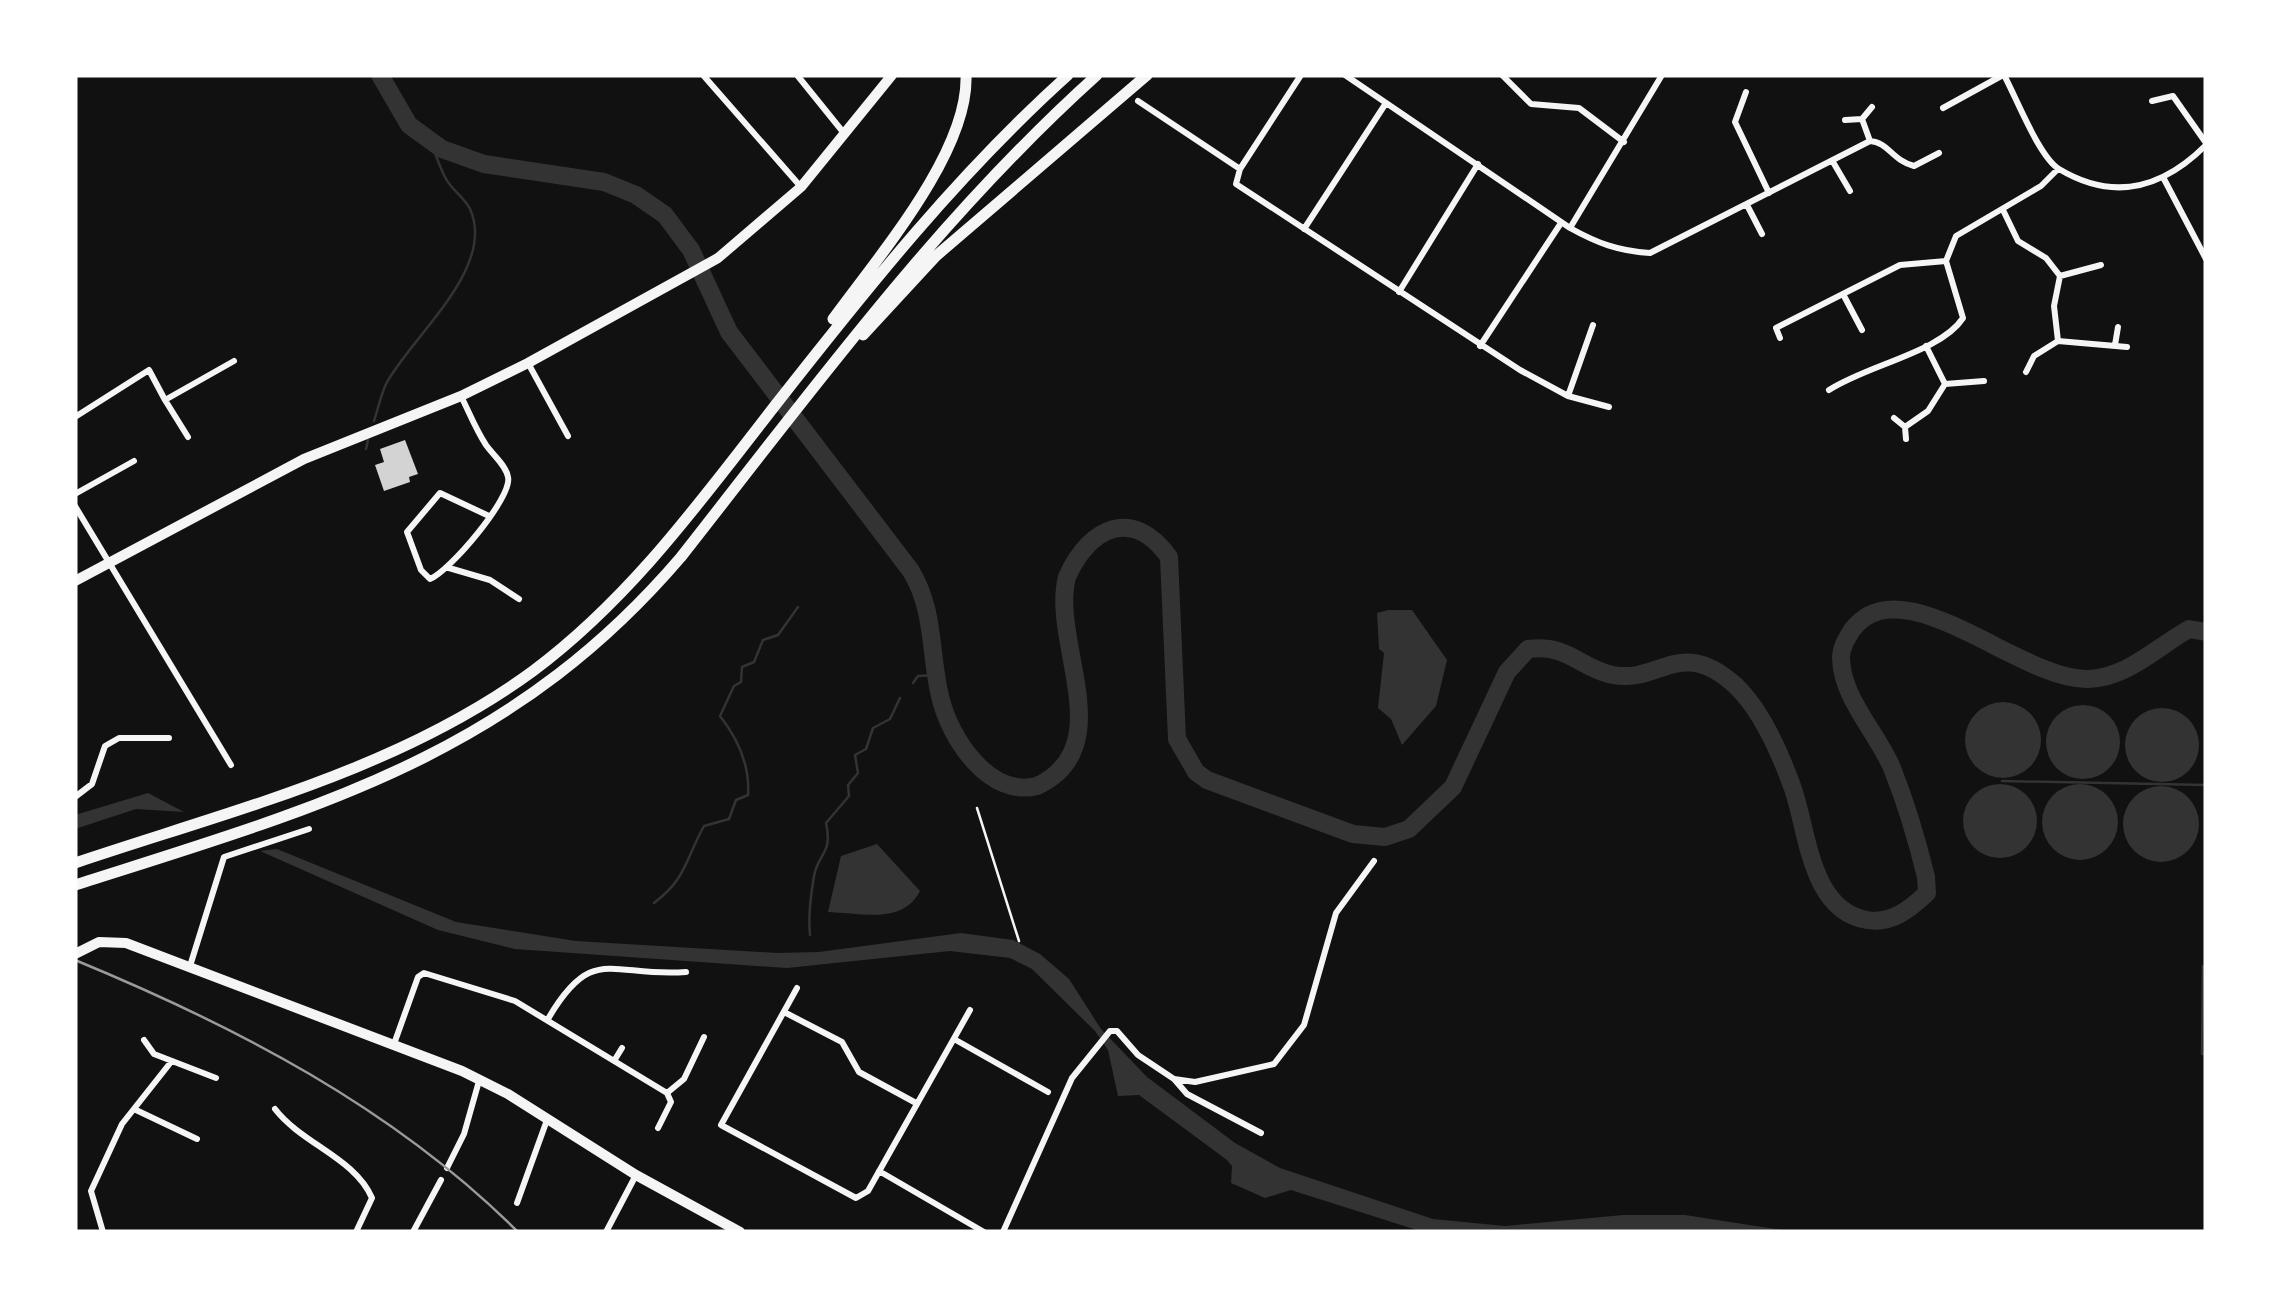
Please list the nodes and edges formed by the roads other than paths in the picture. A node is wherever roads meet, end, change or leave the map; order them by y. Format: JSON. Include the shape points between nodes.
{"nodes":[{"id":1,"x":703,"y":75,"type":"edge"},
{"id":2,"x":797,"y":75,"type":"edge"},
{"id":3,"x":892,"y":75,"type":"edge"},
{"id":4,"x":966,"y":75,"type":"edge"},
{"id":5,"x":1068,"y":75,"type":"edge"},
{"id":6,"x":1097,"y":75,"type":"edge"},
{"id":7,"x":1147,"y":75,"type":"edge"},
{"id":8,"x":1301,"y":75,"type":"edge"},
{"id":9,"x":1344,"y":75,"type":"edge"},
{"id":10,"x":1502,"y":75,"type":"edge"},
{"id":11,"x":1662,"y":75,"type":"edge"},
{"id":12,"x":2004,"y":75,"type":"edge"},
{"id":13,"x":1746,"y":92,"type":"dead end"},
{"id":14,"x":1138,"y":101,"type":"dead end"},
{"id":15,"x":2152,"y":102,"type":"dead end"},
{"id":16,"x":1386,"y":103,"type":"junction"},
{"id":17,"x":1872,"y":107,"type":"dead end"},
{"id":18,"x":1943,"y":108,"type":"dead end"},
{"id":19,"x":1862,"y":119,"type":"junction"},
{"id":20,"x":1845,"y":120,"type":"dead end"},
{"id":21,"x":843,"y":132,"type":"junction"},
{"id":22,"x":1870,"y":141,"type":"junction"},
{"id":23,"x":1624,"y":142,"type":"junction"},
{"id":24,"x":2206,"y":144,"type":"edge"},
{"id":25,"x":1939,"y":153,"type":"dead end"},
{"id":26,"x":1834,"y":162,"type":"junction"},
{"id":27,"x":1478,"y":164,"type":"junction"},
{"id":28,"x":2058,"y":168,"type":"junction"},
{"id":29,"x":1240,"y":169,"type":"junction"},
{"id":30,"x":2164,"y":179,"type":"junction"},
{"id":31,"x":801,"y":187,"type":"junction"},
{"id":32,"x":1850,"y":190,"type":"dead end"},
{"id":33,"x":1769,"y":193,"type":"junction"},
{"id":34,"x":1746,"y":205,"type":"junction"},
{"id":35,"x":2003,"y":210,"type":"junction"},
{"id":36,"x":1561,"y":222,"type":"junction"},
{"id":37,"x":1570,"y":228,"type":"junction"},
{"id":38,"x":1304,"y":229,"type":"junction"},
{"id":39,"x":1762,"y":234,"type":"dead end"},
{"id":40,"x":2206,"y":259,"type":"edge"},
{"id":41,"x":1946,"y":261,"type":"junction"},
{"id":42,"x":2101,"y":264,"type":"dead end"},
{"id":43,"x":2060,"y":276,"type":"junction"},
{"id":44,"x":859,"y":291,"type":"junction"},
{"id":45,"x":1399,"y":292,"type":"junction"},
{"id":46,"x":1844,"y":294,"type":"junction"},
{"id":47,"x":881,"y":308,"type":"junction"},
{"id":48,"x":1593,"y":325,"type":"dead end"},
{"id":49,"x":1776,"y":328,"type":"junction"},
{"id":50,"x":2118,"y":328,"type":"dead end"},
{"id":51,"x":1764,"y":329,"type":"dead end"},
{"id":52,"x":1862,"y":330,"type":"dead end"},
{"id":53,"x":1780,"y":338,"type":"dead end"},
{"id":54,"x":2058,"y":341,"type":"junction"},
{"id":55,"x":2115,"y":345,"type":"junction"},
{"id":56,"x":1480,"y":346,"type":"junction"},
{"id":57,"x":1926,"y":346,"type":"junction"},
{"id":58,"x":2127,"y":346,"type":"dead end"},
{"id":59,"x":2028,"y":348,"type":"dead end"},
{"id":60,"x":2034,"y":356,"type":"junction"},
{"id":61,"x":234,"y":361,"type":"dead end"},
{"id":62,"x":528,"y":363,"type":"junction"},
{"id":63,"x":1974,"y":367,"type":"dead end"},
{"id":64,"x":2026,"y":372,"type":"dead end"},
{"id":65,"x":1973,"y":380,"type":"junction"},
{"id":66,"x":1984,"y":381,"type":"dead end"},
{"id":67,"x":1945,"y":384,"type":"junction"},
{"id":68,"x":1829,"y":390,"type":"dead end"},
{"id":69,"x":461,"y":396,"type":"junction"},
{"id":70,"x":1568,"y":396,"type":"junction"},
{"id":71,"x":165,"y":400,"type":"junction"},
{"id":72,"x":1608,"y":407,"type":"dead end"},
{"id":73,"x":75,"y":417,"type":"edge"},
{"id":74,"x":1894,"y":418,"type":"dead end"},
{"id":75,"x":1905,"y":427,"type":"junction"},
{"id":76,"x":568,"y":436,"type":"dead end"},
{"id":77,"x":188,"y":437,"type":"dead end"},
{"id":78,"x":1906,"y":439,"type":"dead end"},
{"id":79,"x":134,"y":461,"type":"dead end"},
{"id":80,"x":75,"y":494,"type":"edge"},
{"id":81,"x":75,"y":506,"type":"edge"},
{"id":82,"x":489,"y":516,"type":"junction"},
{"id":83,"x":108,"y":561,"type":"junction"},
{"id":84,"x":449,"y":568,"type":"junction"},
{"id":85,"x":75,"y":581,"type":"edge"},
{"id":86,"x":519,"y":599,"type":"dead end"},
{"id":87,"x":169,"y":738,"type":"dead end"},
{"id":88,"x":231,"y":766,"type":"dead end"},
{"id":89,"x":75,"y":797,"type":"edge"},
{"id":90,"x":309,"y":830,"type":"dead end"},
{"id":91,"x":1374,"y":860,"type":"dead end"},
{"id":92,"x":75,"y":863,"type":"edge"},
{"id":93,"x":75,"y":885,"type":"edge"},
{"id":94,"x":75,"y":954,"type":"edge"},
{"id":95,"x":190,"y":966,"type":"junction"},
{"id":96,"x":686,"y":972,"type":"dead end"},
{"id":97,"x":667,"y":974,"type":"junction"},
{"id":98,"x":667,"y":986,"type":"dead end"},
{"id":99,"x":797,"y":988,"type":"dead end"},
{"id":100,"x":970,"y":1010,"type":"dead end"},
{"id":101,"x":784,"y":1012,"type":"junction"},
{"id":102,"x":548,"y":1020,"type":"junction"},
{"id":103,"x":704,"y":1037,"type":"dead end"},
{"id":104,"x":954,"y":1039,"type":"junction"},
{"id":105,"x":144,"y":1040,"type":"dead end"},
{"id":106,"x":394,"y":1046,"type":"junction"},
{"id":107,"x":622,"y":1048,"type":"dead end"},
{"id":108,"x":614,"y":1061,"type":"junction"},
{"id":109,"x":171,"y":1062,"type":"junction"},
{"id":110,"x":216,"y":1078,"type":"dead end"},
{"id":111,"x":479,"y":1080,"type":"junction"},
{"id":112,"x":1174,"y":1080,"type":"junction"},
{"id":113,"x":1048,"y":1092,"type":"dead end"},
{"id":114,"x":667,"y":1094,"type":"junction"},
{"id":115,"x":916,"y":1103,"type":"junction"},
{"id":116,"x":136,"y":1110,"type":"junction"},
{"id":117,"x":276,"y":1110,"type":"dead end"},
{"id":118,"x":548,"y":1119,"type":"junction"},
{"id":119,"x":658,"y":1128,"type":"dead end"},
{"id":120,"x":1261,"y":1134,"type":"dead end"},
{"id":121,"x":197,"y":1139,"type":"dead end"},
{"id":122,"x":447,"y":1168,"type":"dead end"},
{"id":123,"x":879,"y":1171,"type":"junction"},
{"id":124,"x":636,"y":1175,"type":"junction"},
{"id":125,"x":441,"y":1180,"type":"dead end"},
{"id":126,"x":517,"y":1203,"type":"dead end"},
{"id":127,"x":103,"y":1232,"type":"edge"},
{"id":128,"x":356,"y":1232,"type":"edge"},
{"id":129,"x":413,"y":1232,"type":"edge"},
{"id":130,"x":606,"y":1232,"type":"edge"},
{"id":131,"x":739,"y":1232,"type":"edge"},
{"id":132,"x":984,"y":1232,"type":"edge"},
{"id":133,"x":1003,"y":1232,"type":"edge"}],
"edges":[{"from":1,"to":31,"type":"street"},
{"from":2,"to":21,"type":"street"},
{"from":3,"to":21,"type":"main road"},
{"from":4,"to":44,"type":"highway","via":[[967,96],[948,149]]},
{"from":5,"to":44,"type":"highway","via":[[969,170]]},
{"from":6,"to":47,"type":"highway","via":[[984,184]]},
{"from":7,"to":47,"type":"highway"},
{"from":8,"to":29,"type":"street"},
{"from":9,"to":16,"type":"street"},
{"from":10,"to":23,"type":"street","via":[[1531,104],[1578,108]]},
{"from":11,"to":23,"type":"street"},
{"from":12,"to":18,"type":"street"},
{"from":12,"to":28,"type":"street"},
{"from":13,"to":33,"type":"street","via":[[1735,122]]},
{"from":14,"to":29,"type":"street"},
{"from":15,"to":24,"type":"street","via":[[2173,96]]},
{"from":16,"to":27,"type":"street"},
{"from":16,"to":38,"type":"street"},
{"from":17,"to":19,"type":"street"},
{"from":19,"to":20,"type":"street"},
{"from":19,"to":22,"type":"street"},
{"from":21,"to":31,"type":"main road"},
{"from":22,"to":25,"type":"street","via":[[1914,166]]},
{"from":22,"to":26,"type":"street"},
{"from":23,"to":37,"type":"street"},
{"from":24,"to":30,"type":"street"},
{"from":26,"to":32,"type":"street"},
{"from":26,"to":33,"type":"street"},
{"from":27,"to":36,"type":"street"},
{"from":27,"to":45,"type":"street"},
{"from":28,"to":30,"type":"street","via":[[2126,190]]},
{"from":28,"to":35,"type":"street"},
{"from":29,"to":38,"type":"street","via":[[1236,184]]},
{"from":30,"to":40,"type":"street"},
{"from":31,"to":62,"type":"main road","via":[[718,258]]},
{"from":33,"to":34,"type":"street"},
{"from":34,"to":37,"type":"street","via":[[1650,253],[1602,246]]},
{"from":34,"to":39,"type":"street"},
{"from":35,"to":41,"type":"street","via":[[1956,236]]},
{"from":35,"to":43,"type":"street","via":[[2018,241]]},
{"from":36,"to":37,"type":"street"},
{"from":36,"to":56,"type":"street"},
{"from":38,"to":45,"type":"street"},
{"from":41,"to":46,"type":"street","via":[[1900,265]]},
{"from":41,"to":57,"type":"street","via":[[1963,318],[1952,335]]},
{"from":42,"to":43,"type":"street"},
{"from":43,"to":54,"type":"street","via":[[2054,306]]},
{"from":44,"to":92,"type":"highway","via":[[628,588],[494,698],[370,763]]},
{"from":45,"to":56,"type":"street"},
{"from":46,"to":49,"type":"street"},
{"from":46,"to":52,"type":"street","via":[[1861,312]]},
{"from":47,"to":93,"type":"highway","via":[[658,584],[552,681],[476,733],[376,782]]},
{"from":48,"to":70,"type":"street"},
{"from":49,"to":51,"type":"street"},
{"from":49,"to":53,"type":"street"},
{"from":50,"to":55,"type":"street"},
{"from":54,"to":55,"type":"street"},
{"from":54,"to":60,"type":"street"},
{"from":55,"to":58,"type":"street"},
{"from":56,"to":70,"type":"street"},
{"from":57,"to":67,"type":"street"},
{"from":57,"to":68,"type":"street","via":[[1858,371]]},
{"from":59,"to":60,"type":"street"},
{"from":60,"to":64,"type":"street"},
{"from":61,"to":71,"type":"street"},
{"from":62,"to":69,"type":"main road"},
{"from":62,"to":76,"type":"street"},
{"from":63,"to":65,"type":"street"},
{"from":65,"to":66,"type":"street"},
{"from":65,"to":67,"type":"street"},
{"from":67,"to":75,"type":"street","via":[[1928,412]]},
{"from":69,"to":82,"type":"street","via":[[508,473],[509,488]]},
{"from":69,"to":83,"type":"main road","via":[[304,460]]},
{"from":70,"to":72,"type":"street"},
{"from":71,"to":73,"type":"street","via":[[149,370]]},
{"from":71,"to":77,"type":"street"},
{"from":74,"to":75,"type":"street"},
{"from":75,"to":78,"type":"street"},
{"from":79,"to":80,"type":"street"},
{"from":81,"to":83,"type":"street"},
{"from":82,"to":84,"type":"street"},
{"from":82,"to":84,"type":"street","via":[[440,493],[407,532],[430,580]]},
{"from":83,"to":85,"type":"main road"},
{"from":83,"to":88,"type":"street"},
{"from":84,"to":86,"type":"street","via":[[490,580]]},
{"from":87,"to":89,"type":"street","via":[[119,738],[105,746],[92,784]]},
{"from":90,"to":95,"type":"street","via":[[234,852],[220,866]]},
{"from":91,"to":112,"type":"street","via":[[1336,913],[1304,1025],[1274,1064],[1195,1082]]},
{"from":94,"to":95,"type":"main road","via":[[115,942]]},
{"from":95,"to":106,"type":"main road"},
{"from":96,"to":97,"type":"street"},
{"from":97,"to":98,"type":"street"},
{"from":97,"to":102,"type":"street","via":[[594,968],[568,985]]},
{"from":99,"to":101,"type":"street"},
{"from":100,"to":104,"type":"street"},
{"from":101,"to":115,"type":"street","via":[[842,1042],[859,1072]]},
{"from":101,"to":123,"type":"street","via":[[722,1125],[856,1198]]},
{"from":102,"to":106,"type":"street","via":[[500,995],[424,973]]},
{"from":102,"to":108,"type":"street"},
{"from":103,"to":114,"type":"street","via":[[684,1079]]},
{"from":104,"to":113,"type":"street"},
{"from":104,"to":115,"type":"street"},
{"from":105,"to":109,"type":"street"},
{"from":106,"to":111,"type":"main road"},
{"from":107,"to":108,"type":"street"},
{"from":108,"to":114,"type":"street"},
{"from":109,"to":110,"type":"street"},
{"from":109,"to":116,"type":"street"},
{"from":111,"to":118,"type":"main road"},
{"from":111,"to":122,"type":"street"},
{"from":112,"to":120,"type":"street","via":[[1187,1094]]},
{"from":112,"to":133,"type":"street","via":[[1117,1031],[1096,1043],[1072,1078]]},
{"from":114,"to":119,"type":"street","via":[[671,1102]]},
{"from":115,"to":123,"type":"street"},
{"from":116,"to":121,"type":"street"},
{"from":116,"to":127,"type":"street","via":[[122,1124],[92,1191]]},
{"from":117,"to":128,"type":"street","via":[[365,1180],[372,1198]]},
{"from":118,"to":124,"type":"main road"},
{"from":118,"to":126,"type":"street"},
{"from":123,"to":132,"type":"street"},
{"from":124,"to":130,"type":"street"},
{"from":124,"to":131,"type":"main road"},
{"from":125,"to":129,"type":"street"}]}
